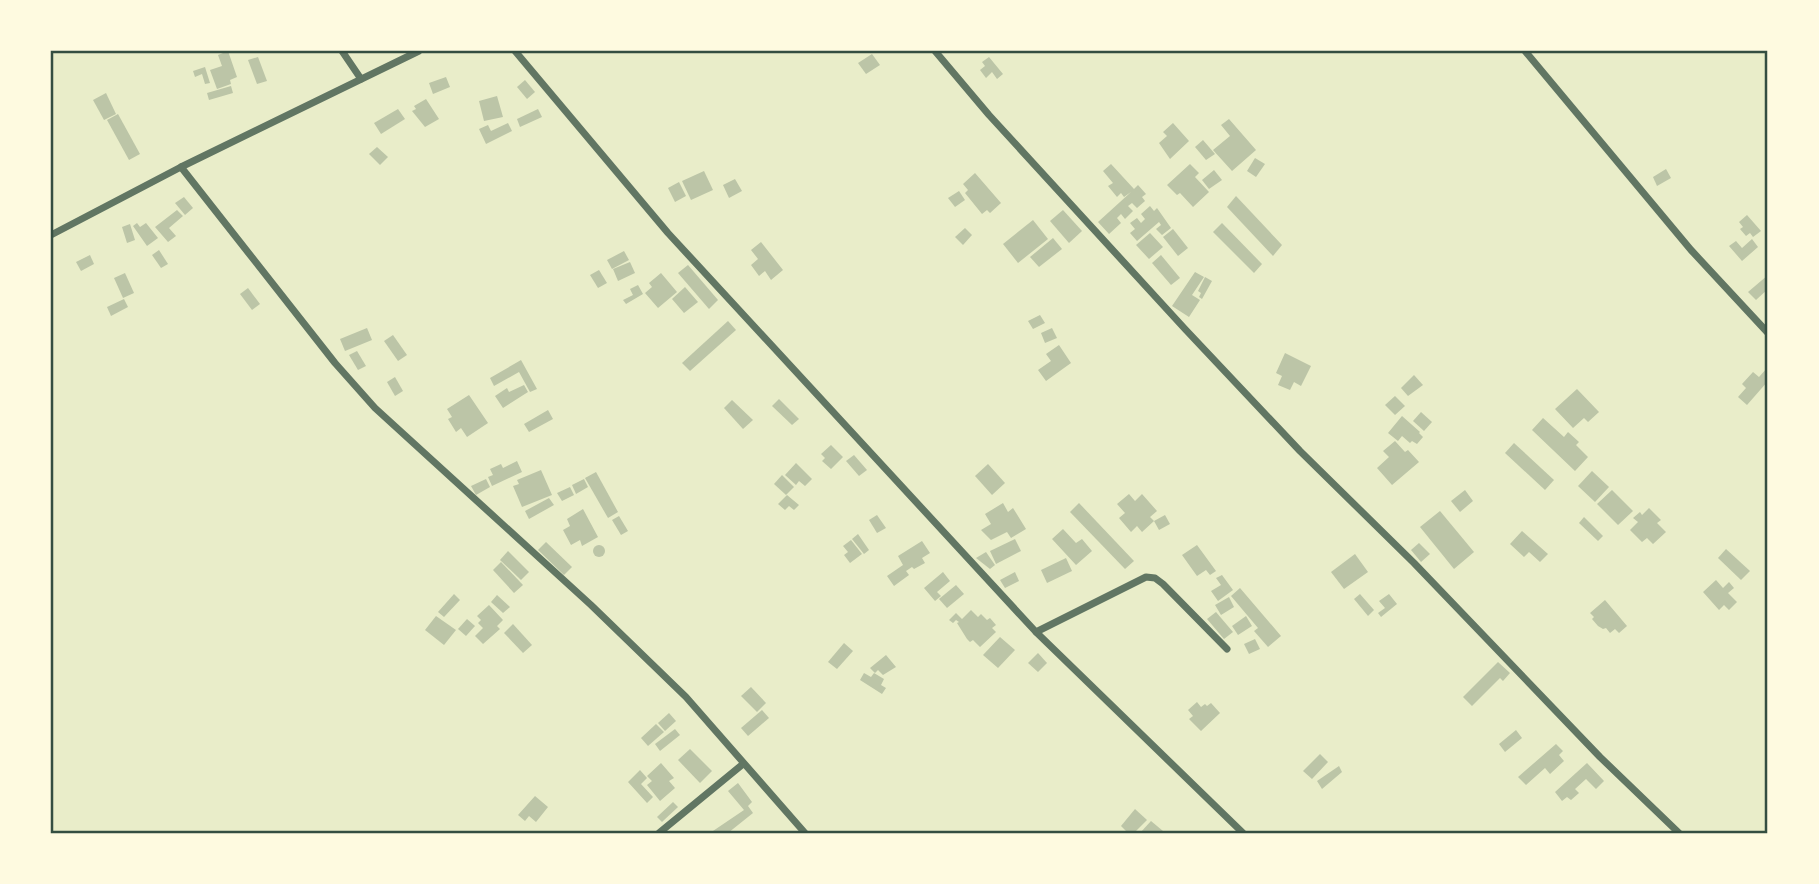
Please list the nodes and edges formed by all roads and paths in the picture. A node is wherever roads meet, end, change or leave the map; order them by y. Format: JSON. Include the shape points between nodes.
{"nodes":[{"id":1,"x":342,"y":51,"type":"edge"},
{"id":2,"x":419,"y":51,"type":"edge"},
{"id":3,"x":515,"y":51,"type":"edge"},
{"id":4,"x":935,"y":51,"type":"edge"},
{"id":5,"x":1525,"y":51,"type":"edge"},
{"id":6,"x":361,"y":79,"type":"junction"},
{"id":7,"x":181,"y":167,"type":"junction"},
{"id":8,"x":51,"y":235,"type":"edge"},
{"id":9,"x":1768,"y":333,"type":"edge"},
{"id":10,"x":1036,"y":632,"type":"junction"},
{"id":11,"x":1227,"y":649,"type":"dead end"},
{"id":12,"x":743,"y":764,"type":"junction"},
{"id":13,"x":659,"y":833,"type":"edge"},
{"id":14,"x":805,"y":833,"type":"edge"},
{"id":15,"x":1243,"y":833,"type":"edge"},
{"id":16,"x":1679,"y":833,"type":"edge"}],
"edges":[{"from":1,"to":6,"type":"street"},
{"from":2,"to":6,"type":"street"},
{"from":3,"to":10,"type":"street","via":[[668,233]]},
{"from":4,"to":16,"type":"street","via":[[1300,451]]},
{"from":5,"to":9,"type":"street","via":[[1691,250]]},
{"from":6,"to":7,"type":"street"},
{"from":7,"to":8,"type":"street"},
{"from":7,"to":12,"type":"street","via":[[374,408],[687,697]]},
{"from":10,"to":11,"type":"street","via":[[1146,577],[1163,584]]},
{"from":10,"to":15,"type":"street"},
{"from":12,"to":13,"type":"street"},
{"from":12,"to":14,"type":"street"}]}
